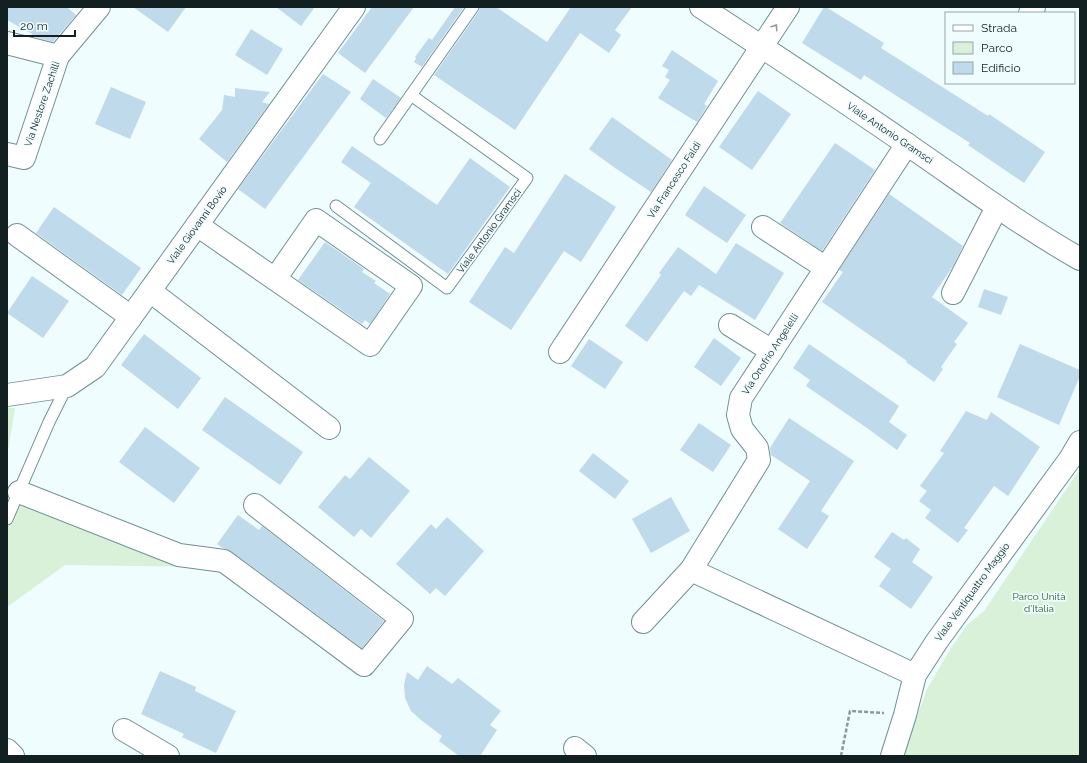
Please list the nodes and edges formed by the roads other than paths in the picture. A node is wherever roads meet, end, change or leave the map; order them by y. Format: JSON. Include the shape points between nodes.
{"nodes":[{"id":1,"x":99,"y":7,"type":"edge"},
{"id":2,"x":354,"y":7,"type":"edge"},
{"id":3,"x":473,"y":7,"type":"edge"},
{"id":4,"x":701,"y":7,"type":"edge"},
{"id":5,"x":788,"y":7,"type":"edge"},
{"id":6,"x":7,"y":43,"type":"edge"},
{"id":7,"x":762,"y":47,"type":"junction"},
{"id":8,"x":58,"y":56,"type":"junction"},
{"id":9,"x":411,"y":95,"type":"junction"},
{"id":10,"x":380,"y":139,"type":"dead end"},
{"id":11,"x":907,"y":144,"type":"junction"},
{"id":12,"x":7,"y":154,"type":"edge"},
{"id":13,"x":336,"y":206,"type":"dead end"},
{"id":14,"x":997,"y":207,"type":"junction"},
{"id":15,"x":197,"y":225,"type":"junction"},
{"id":16,"x":763,"y":227,"type":"dead end"},
{"id":17,"x":17,"y":235,"type":"dead end"},
{"id":18,"x":1080,"y":259,"type":"edge"},
{"id":19,"x":826,"y":268,"type":"junction"},
{"id":20,"x":275,"y":279,"type":"junction"},
{"id":21,"x":150,"y":291,"type":"junction"},
{"id":22,"x":953,"y":293,"type":"dead end"},
{"id":23,"x":131,"y":317,"type":"junction"},
{"id":24,"x":730,"y":325,"type":"dead end"},
{"id":25,"x":772,"y":351,"type":"junction"},
{"id":26,"x":560,"y":352,"type":"dead end"},
{"id":27,"x":67,"y":386,"type":"junction"},
{"id":28,"x":7,"y":395,"type":"edge"},
{"id":29,"x":329,"y":428,"type":"dead end"},
{"id":30,"x":1080,"y":442,"type":"edge"},
{"id":31,"x":19,"y":492,"type":"junction"},
{"id":32,"x":255,"y":505,"type":"dead end"},
{"id":33,"x":7,"y":519,"type":"edge"},
{"id":34,"x":691,"y":570,"type":"junction"},
{"id":35,"x":642,"y":622,"type":"dead end"},
{"id":36,"x":915,"y":675,"type":"junction"},
{"id":37,"x":124,"y":730,"type":"dead end"},
{"id":38,"x":7,"y":750,"type":"edge"},
{"id":39,"x":13,"y":756,"type":"edge"},
{"id":40,"x":168,"y":756,"type":"edge"},
{"id":41,"x":892,"y":756,"type":"edge"}],
"edges":[{"from":1,"to":8,"type":"street","name":"Via Nestore Zachilli"},
{"from":2,"to":15,"type":"street","name":"Viale Giovanni Bovio"},
{"from":3,"to":9,"type":"lane"},
{"from":4,"to":7,"type":"street","name":"Viale Antonio Gramsci"},
{"from":7,"to":5,"type":"street","name":"Via Francesco Faldi","one_way":true},
{"from":6,"to":8,"type":"street","name":"Via Nestore Zachilli"},
{"from":7,"to":11,"type":"street","name":"Viale Antonio Gramsci"},
{"from":7,"to":26,"type":"street","name":"Via Francesco Faldi"},
{"from":8,"to":12,"type":"street","name":"Via Nestore Zachilli","via":[[24,158]]},
{"from":9,"to":10,"type":"lane"},
{"from":9,"to":13,"type":"lane","name":"Viale Antonio Gramsci","via":[[527,178],[447,288]]},
{"from":11,"to":14,"type":"street","name":"Viale Antonio Gramsci"},
{"from":11,"to":19,"type":"street","name":"Via Onofrio Angelelli"},
{"from":14,"to":18,"type":"street","name":"Viale Antonio Gramsci"},
{"from":14,"to":22,"type":"street"},
{"from":15,"to":20,"type":"street"},
{"from":15,"to":21,"type":"street","name":"Viale Giovanni Bovio"},
{"from":16,"to":19,"type":"street"},
{"from":17,"to":23,"type":"street"},
{"from":19,"to":25,"type":"street","name":"Via Onofrio Angelelli"},
{"from":20,"to":20,"type":"street","via":[[370,345],[411,286],[316,220]]},
{"from":21,"to":23,"type":"street","name":"Viale Giovanni Bovio"},
{"from":21,"to":29,"type":"street"},
{"from":23,"to":27,"type":"street","name":"Viale Giovanni Bovio","via":[[95,367]]},
{"from":24,"to":25,"type":"street"},
{"from":25,"to":34,"type":"street","name":"Via Onofrio Angelelli","via":[[741,398],[738,415],[742,429],[757,448],[759,460]]},
{"from":27,"to":28,"type":"street","name":"Viale Giovanni Bovio"},
{"from":27,"to":31,"type":"lane"},
{"from":30,"to":36,"type":"street","name":"Viale Ventiquattro Maggio"},
{"from":31,"to":32,"type":"street","via":[[179,555],[224,561],[364,665],[402,619]]},
{"from":31,"to":33,"type":"lane"},
{"from":34,"to":35,"type":"street","name":"Via Onofrio Angelelli"},
{"from":34,"to":36,"type":"street"},
{"from":36,"to":41,"type":"street","name":"Viale Ventiquattro Maggio"},
{"from":37,"to":40,"type":"street"},
{"from":38,"to":39,"type":"street"}]}
